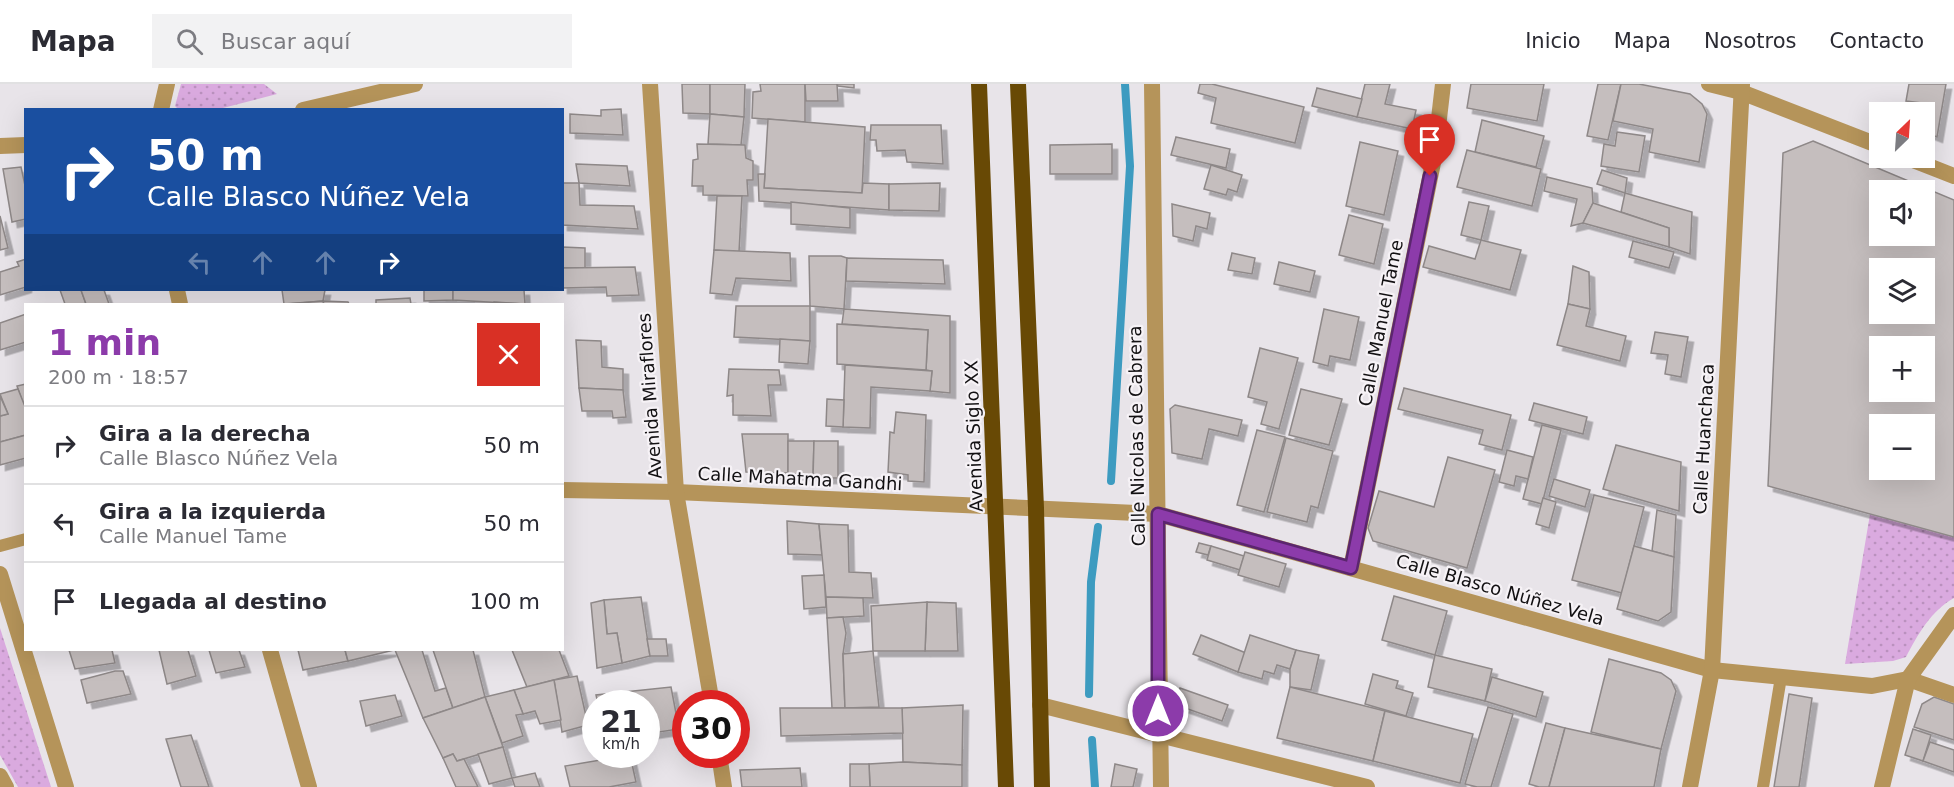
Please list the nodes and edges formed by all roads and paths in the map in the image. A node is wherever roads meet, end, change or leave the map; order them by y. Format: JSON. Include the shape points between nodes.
{"nodes":[{"id":1,"x":167,"y":84,"type":"edge"},
{"id":2,"x":415,"y":84,"type":"edge"},
{"id":3,"x":650,"y":84,"type":"edge"},
{"id":4,"x":979,"y":84,"type":"edge"},
{"id":5,"x":1018,"y":84,"type":"edge"},
{"id":6,"x":1152,"y":84,"type":"edge"},
{"id":7,"x":1443,"y":84,"type":"edge"},
{"id":8,"x":1709,"y":84,"type":"edge"},
{"id":9,"x":1741,"y":88,"type":"edge"},
{"id":10,"x":161,"y":108,"type":"edge"},
{"id":11,"x":312,"y":108,"type":"edge"},
{"id":12,"x":1869,"y":141,"type":"edge"},
{"id":13,"x":24,"y":145,"type":"edge"},
{"id":14,"x":0,"y":146,"type":"edge"},
{"id":15,"x":1934,"y":168,"type":"edge"},
{"id":16,"x":1954,"y":176,"type":"edge"},
{"id":17,"x":564,"y":490,"type":"edge"},
{"id":18,"x":676,"y":492,"type":"junction"},
{"id":19,"x":997,"y":508,"type":"junction"},
{"id":20,"x":1036,"y":508,"type":"junction"},
{"id":21,"x":1158,"y":514,"type":"junction"},
{"id":22,"x":24,"y":540,"type":"edge"},
{"id":23,"x":0,"y":546,"type":"edge"},
{"id":24,"x":1351,"y":568,"type":"junction"},
{"id":25,"x":0,"y":574,"type":"edge"},
{"id":26,"x":1954,"y":615,"type":"edge"},
{"id":27,"x":270,"y":651,"type":"edge"},
{"id":28,"x":1712,"y":670,"type":"junction"},
{"id":29,"x":1781,"y":677,"type":"junction"},
{"id":30,"x":1908,"y":679,"type":"junction"},
{"id":31,"x":710,"y":690,"type":"edge"},
{"id":32,"x":1954,"y":695,"type":"edge"},
{"id":33,"x":1040,"y":705,"type":"junction"},
{"id":34,"x":1158,"y":733,"type":"junction"},
{"id":35,"x":721,"y":768,"type":"edge"},
{"id":36,"x":0,"y":776,"type":"edge"},
{"id":37,"x":6,"y":787,"type":"edge"},
{"id":38,"x":66,"y":787,"type":"edge"},
{"id":39,"x":309,"y":787,"type":"edge"},
{"id":40,"x":724,"y":787,"type":"edge"},
{"id":41,"x":1006,"y":787,"type":"edge"},
{"id":42,"x":1042,"y":787,"type":"edge"},
{"id":43,"x":1161,"y":787,"type":"edge"},
{"id":44,"x":1367,"y":787,"type":"edge"},
{"id":45,"x":1690,"y":787,"type":"edge"},
{"id":46,"x":1763,"y":787,"type":"edge"},
{"id":47,"x":1882,"y":787,"type":"edge"}],
"edges":[{"from":1,"to":10,"type":"street"},
{"from":2,"to":11,"type":"street"},
{"from":3,"to":18,"type":"street","name":"Avenida Miraflores"},
{"from":4,"to":19,"type":"highway","name":"Avenida Siglo XX"},
{"from":5,"to":20,"type":"highway"},
{"from":6,"to":21,"type":"street","name":"Calle Nicolas de Cabrera"},
{"from":7,"to":24,"type":"street","name":"Calle Manuel Tame","via":[[1435,153]]},
{"from":8,"to":9,"type":"street"},
{"from":9,"to":12,"type":"street"},
{"from":9,"to":28,"type":"street","name":"Calle Huanchaca"},
{"from":13,"to":14,"type":"street"},
{"from":15,"to":16,"type":"street"},
{"from":17,"to":18,"type":"street","name":"Calle Mahatma Gandhi"},
{"from":18,"to":19,"type":"street","name":"Calle Mahatma Gandhi"},
{"from":18,"to":31,"type":"street","name":"Avenida Miraflores"},
{"from":19,"to":20,"type":"street","name":"Calle Mahatma Gandhi"},
{"from":19,"to":41,"type":"highway","name":"Avenida Siglo XX"},
{"from":20,"to":21,"type":"street","name":"Calle Blasco Núñez Vela"},
{"from":20,"to":33,"type":"highway"},
{"from":21,"to":24,"type":"street","name":"Calle Blasco Núñez Vela"},
{"from":21,"to":34,"type":"street","name":"Calle Nicolas de Cabrera"},
{"from":22,"to":23,"type":"lane"},
{"from":24,"to":28,"type":"street","name":"Calle Blasco Núñez Vela"},
{"from":25,"to":38,"type":"street"},
{"from":26,"to":30,"type":"street"},
{"from":27,"to":39,"type":"street"},
{"from":28,"to":29,"type":"street","name":"Calle Blasco Núñez Vela"},
{"from":28,"to":45,"type":"street","name":"Calle Huanchaca"},
{"from":29,"to":30,"type":"street","name":"Calle Blasco Núñez Vela","via":[[1872,686]]},
{"from":29,"to":46,"type":"lane"},
{"from":30,"to":32,"type":"street"},
{"from":30,"to":47,"type":"street"},
{"from":33,"to":34,"type":"street"},
{"from":33,"to":42,"type":"highway"},
{"from":34,"to":43,"type":"street","name":"Calle Nicolas de Cabrera"},
{"from":34,"to":44,"type":"street"},
{"from":35,"to":40,"type":"street"},
{"from":36,"to":37,"type":"street"}]}
